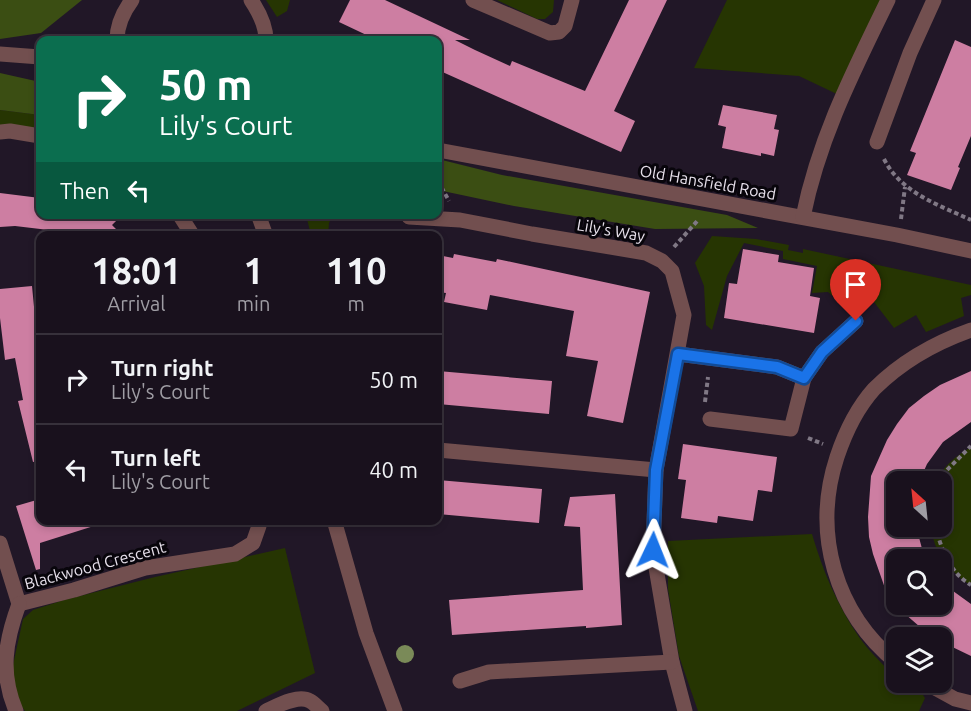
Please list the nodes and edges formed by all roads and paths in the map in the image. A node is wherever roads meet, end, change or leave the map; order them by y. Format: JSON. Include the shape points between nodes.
{"nodes":[{"id":1,"x":132,"y":0,"type":"edge"},
{"id":2,"x":251,"y":0,"type":"edge"},
{"id":3,"x":473,"y":0,"type":"edge"},
{"id":4,"x":572,"y":0,"type":"edge"},
{"id":5,"x":888,"y":0,"type":"edge"},
{"id":6,"x":934,"y":0,"type":"edge"},
{"id":7,"x":117,"y":36,"type":"edge"},
{"id":8,"x":268,"y":36,"type":"edge"},
{"id":9,"x":0,"y":54,"type":"edge"},
{"id":10,"x":36,"y":57,"type":"edge"},
{"id":11,"x":0,"y":132,"type":"edge"},
{"id":12,"x":36,"y":135,"type":"edge"},
{"id":13,"x":877,"y":142,"type":"joint"},
{"id":14,"x":442,"y":151,"type":"edge"},
{"id":15,"x":905,"y":187,"type":"junction"},
{"id":16,"x":713,"y":202,"type":"junction"},
{"id":17,"x":803,"y":217,"type":"junction"},
{"id":18,"x":442,"y":219,"type":"edge"},
{"id":19,"x":971,"y":220,"type":"edge"},
{"id":20,"x":897,"y":235,"type":"junction"},
{"id":21,"x":971,"y":251,"type":"edge"},
{"id":22,"x":662,"y":261,"type":"junction"},
{"id":23,"x":856,"y":321,"type":"dead end"},
{"id":24,"x":971,"y":330,"type":"edge"},
{"id":25,"x":678,"y":354,"type":"junction"},
{"id":26,"x":711,"y":359,"type":"junction"},
{"id":27,"x":804,"y":378,"type":"junction"},
{"id":28,"x":710,"y":419,"type":"joint"},
{"id":29,"x":791,"y":429,"type":"junction"},
{"id":30,"x":971,"y":446,"type":"edge"},
{"id":31,"x":442,"y":450,"type":"edge"},
{"id":32,"x":839,"y":450,"type":"junction"},
{"id":33,"x":656,"y":470,"type":"junction"},
{"id":34,"x":947,"y":471,"type":"edge"},
{"id":35,"x":259,"y":525,"type":"edge"},
{"id":36,"x":335,"y":525,"type":"edge"},
{"id":37,"x":938,"y":537,"type":"edge"},
{"id":38,"x":0,"y":543,"type":"edge"},
{"id":39,"x":971,"y":585,"type":"edge"},
{"id":40,"x":19,"y":604,"type":"junction"},
{"id":41,"x":886,"y":652,"type":"edge"},
{"id":42,"x":672,"y":663,"type":"junction"},
{"id":43,"x":460,"y":681,"type":"dead end"},
{"id":44,"x":938,"y":693,"type":"edge"},
{"id":45,"x":971,"y":703,"type":"edge"},
{"id":46,"x":953,"y":705,"type":"edge"},
{"id":47,"x":16,"y":711,"type":"edge"},
{"id":48,"x":266,"y":711,"type":"edge"},
{"id":49,"x":322,"y":711,"type":"edge"},
{"id":50,"x":395,"y":711,"type":"edge"},
{"id":51,"x":685,"y":711,"type":"edge"}],
"edges":[{"from":1,"to":7,"type":"street","via":[[124,10]]},
{"from":2,"to":8,"type":"street"},
{"from":3,"to":4,"type":"street","via":[[549,33],[559,32],[565,26]]},
{"from":5,"to":17,"type":"street","via":[[834,112]]},
{"from":6,"to":13,"type":"street"},
{"from":9,"to":10,"type":"street"},
{"from":11,"to":12,"type":"street"},
{"from":13,"to":15,"type":"path","via":[[886,163]]},
{"from":14,"to":16,"type":"street","name":"Old Hansfield Road"},
{"from":15,"to":19,"type":"path"},
{"from":15,"to":20,"type":"path"},
{"from":16,"to":17,"type":"street","name":"Old Hansfield Road"},
{"from":16,"to":22,"type":"path"},
{"from":17,"to":20,"type":"street","name":"Old Hansfield Road"},
{"from":18,"to":22,"type":"street","name":"Lily's Way","via":[[646,253]]},
{"from":20,"to":21,"type":"street","name":"Old Hansfield Road"},
{"from":22,"to":25,"type":"street","name":"Lily's Way","via":[[672,271],[684,315]]},
{"from":23,"to":27,"type":"street","via":[[822,352]]},
{"from":24,"to":32,"type":"street","via":[[922,350],[894,370],[854,416]]},
{"from":25,"to":26,"type":"street"},
{"from":25,"to":33,"type":"street","name":"Lily's Way"},
{"from":26,"to":27,"type":"street","via":[[777,367]]},
{"from":26,"to":28,"type":"path","via":[[702,419]]},
{"from":27,"to":29,"type":"street"},
{"from":28,"to":29,"type":"street"},
{"from":29,"to":32,"type":"path"},
{"from":30,"to":34,"type":"path"},
{"from":31,"to":33,"type":"street"},
{"from":32,"to":41,"type":"street","via":[[827,489],[826,523],[834,567],[850,610]]},
{"from":33,"to":42,"type":"street","name":"Lily's Way","via":[[653,550]]},
{"from":35,"to":40,"type":"street","name":"Blackwood Crescent","via":[[253,543],[235,554],[145,568]]},
{"from":36,"to":50,"type":"street","via":[[366,633]]},
{"from":37,"to":39,"type":"path","via":[[943,555],[960,579]]},
{"from":38,"to":40,"type":"street","name":"Blackwood Crescent"},
{"from":40,"to":47,"type":"street","via":[[4,657],[7,689]]},
{"from":42,"to":43,"type":"street","via":[[489,672]]},
{"from":42,"to":51,"type":"street","name":"Lily's Way"},
{"from":44,"to":46,"type":"street"},
{"from":45,"to":46,"type":"street"},
{"from":48,"to":49,"type":"street","via":[[302,699],[310,700]]}]}
